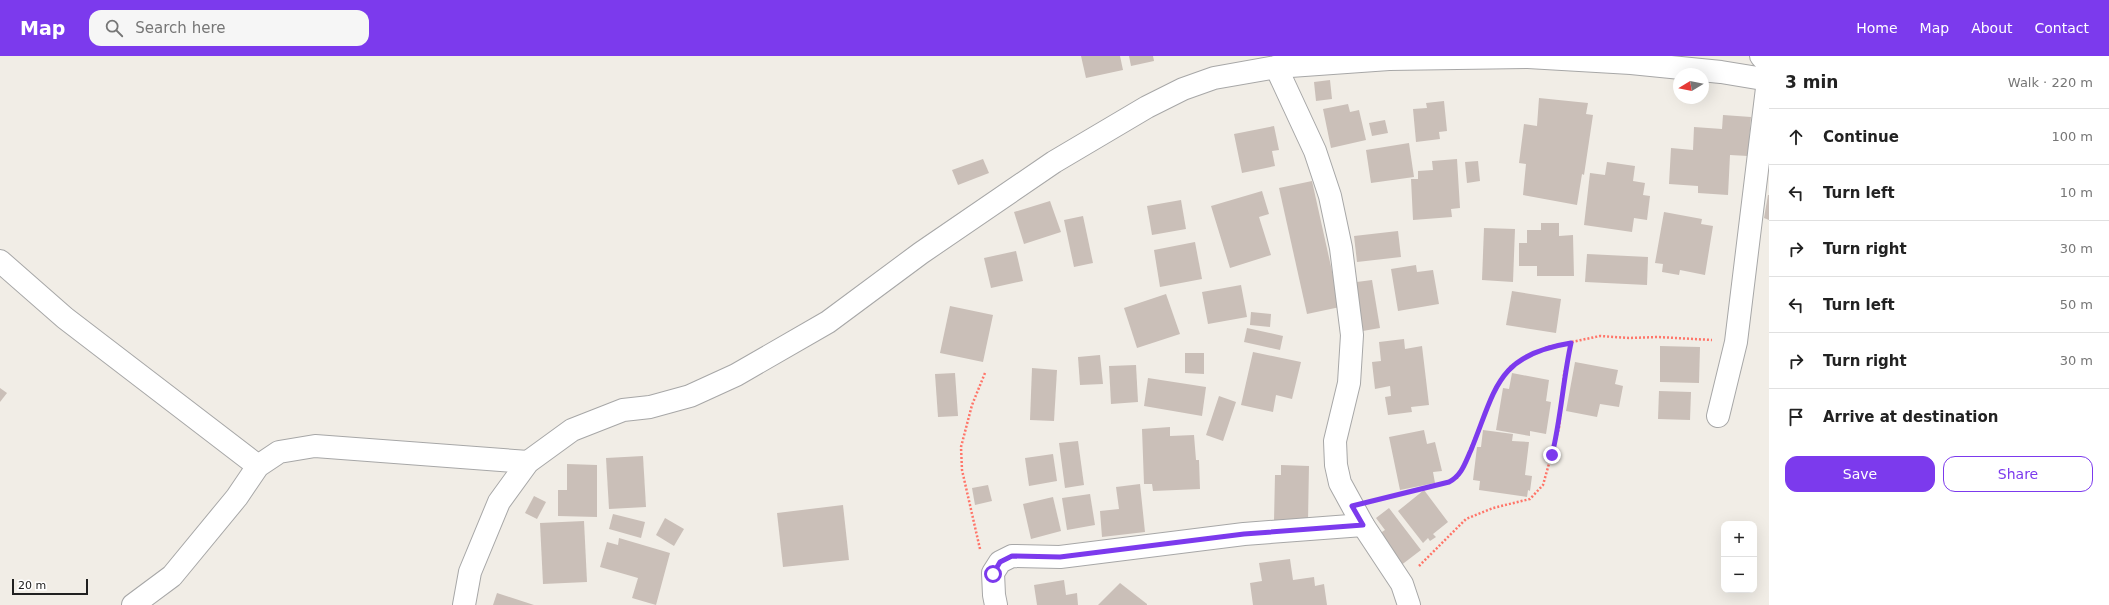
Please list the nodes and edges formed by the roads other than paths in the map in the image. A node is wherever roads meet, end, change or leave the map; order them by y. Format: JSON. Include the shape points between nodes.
{"nodes":[{"id":1,"x":1761,"y":56,"type":"edge"},
{"id":2,"x":1769,"y":66,"type":"edge"},
{"id":3,"x":1276,"y":67,"type":"junction"},
{"id":4,"x":1769,"y":80,"type":"edge"},
{"id":5,"x":0,"y":261,"type":"edge"},
{"id":6,"x":1718,"y":416,"type":"dead end"},
{"id":7,"x":528,"y":462,"type":"junction"},
{"id":8,"x":258,"y":466,"type":"junction"},
{"id":9,"x":1363,"y":525,"type":"junction"},
{"id":10,"x":133,"y":605,"type":"edge"},
{"id":11,"x":464,"y":605,"type":"edge"},
{"id":12,"x":996,"y":605,"type":"edge"},
{"id":13,"x":1409,"y":605,"type":"edge"}],
"edges":[{"from":1,"to":2,"type":"street"},
{"from":3,"to":4,"type":"street","via":[[1390,59],[1528,57],[1631,63],[1721,72]]},
{"from":3,"to":7,"type":"street","via":[[1214,78],[1183,89],[1147,107],[1054,162],[921,253],[828,322],[800,339],[690,396],[650,408],[623,410],[572,430]]},
{"from":3,"to":9,"type":"street","via":[[1314,151],[1330,196],[1341,248],[1352,335],[1352,358],[1349,383],[1335,441],[1336,465],[1340,484]]},
{"from":4,"to":6,"type":"street","via":[[1736,342]]},
{"from":5,"to":8,"type":"street","via":[[65,318]]},
{"from":7,"to":8,"type":"street","via":[[315,446],[279,452]]},
{"from":7,"to":11,"type":"street","via":[[499,502],[470,572]]},
{"from":8,"to":10,"type":"street","via":[[172,576]]},
{"from":9,"to":12,"type":"street","via":[[1244,534],[1060,557],[1012,556],[1000,562],[993,574]]},
{"from":9,"to":13,"type":"street","via":[[1402,584]]}]}
